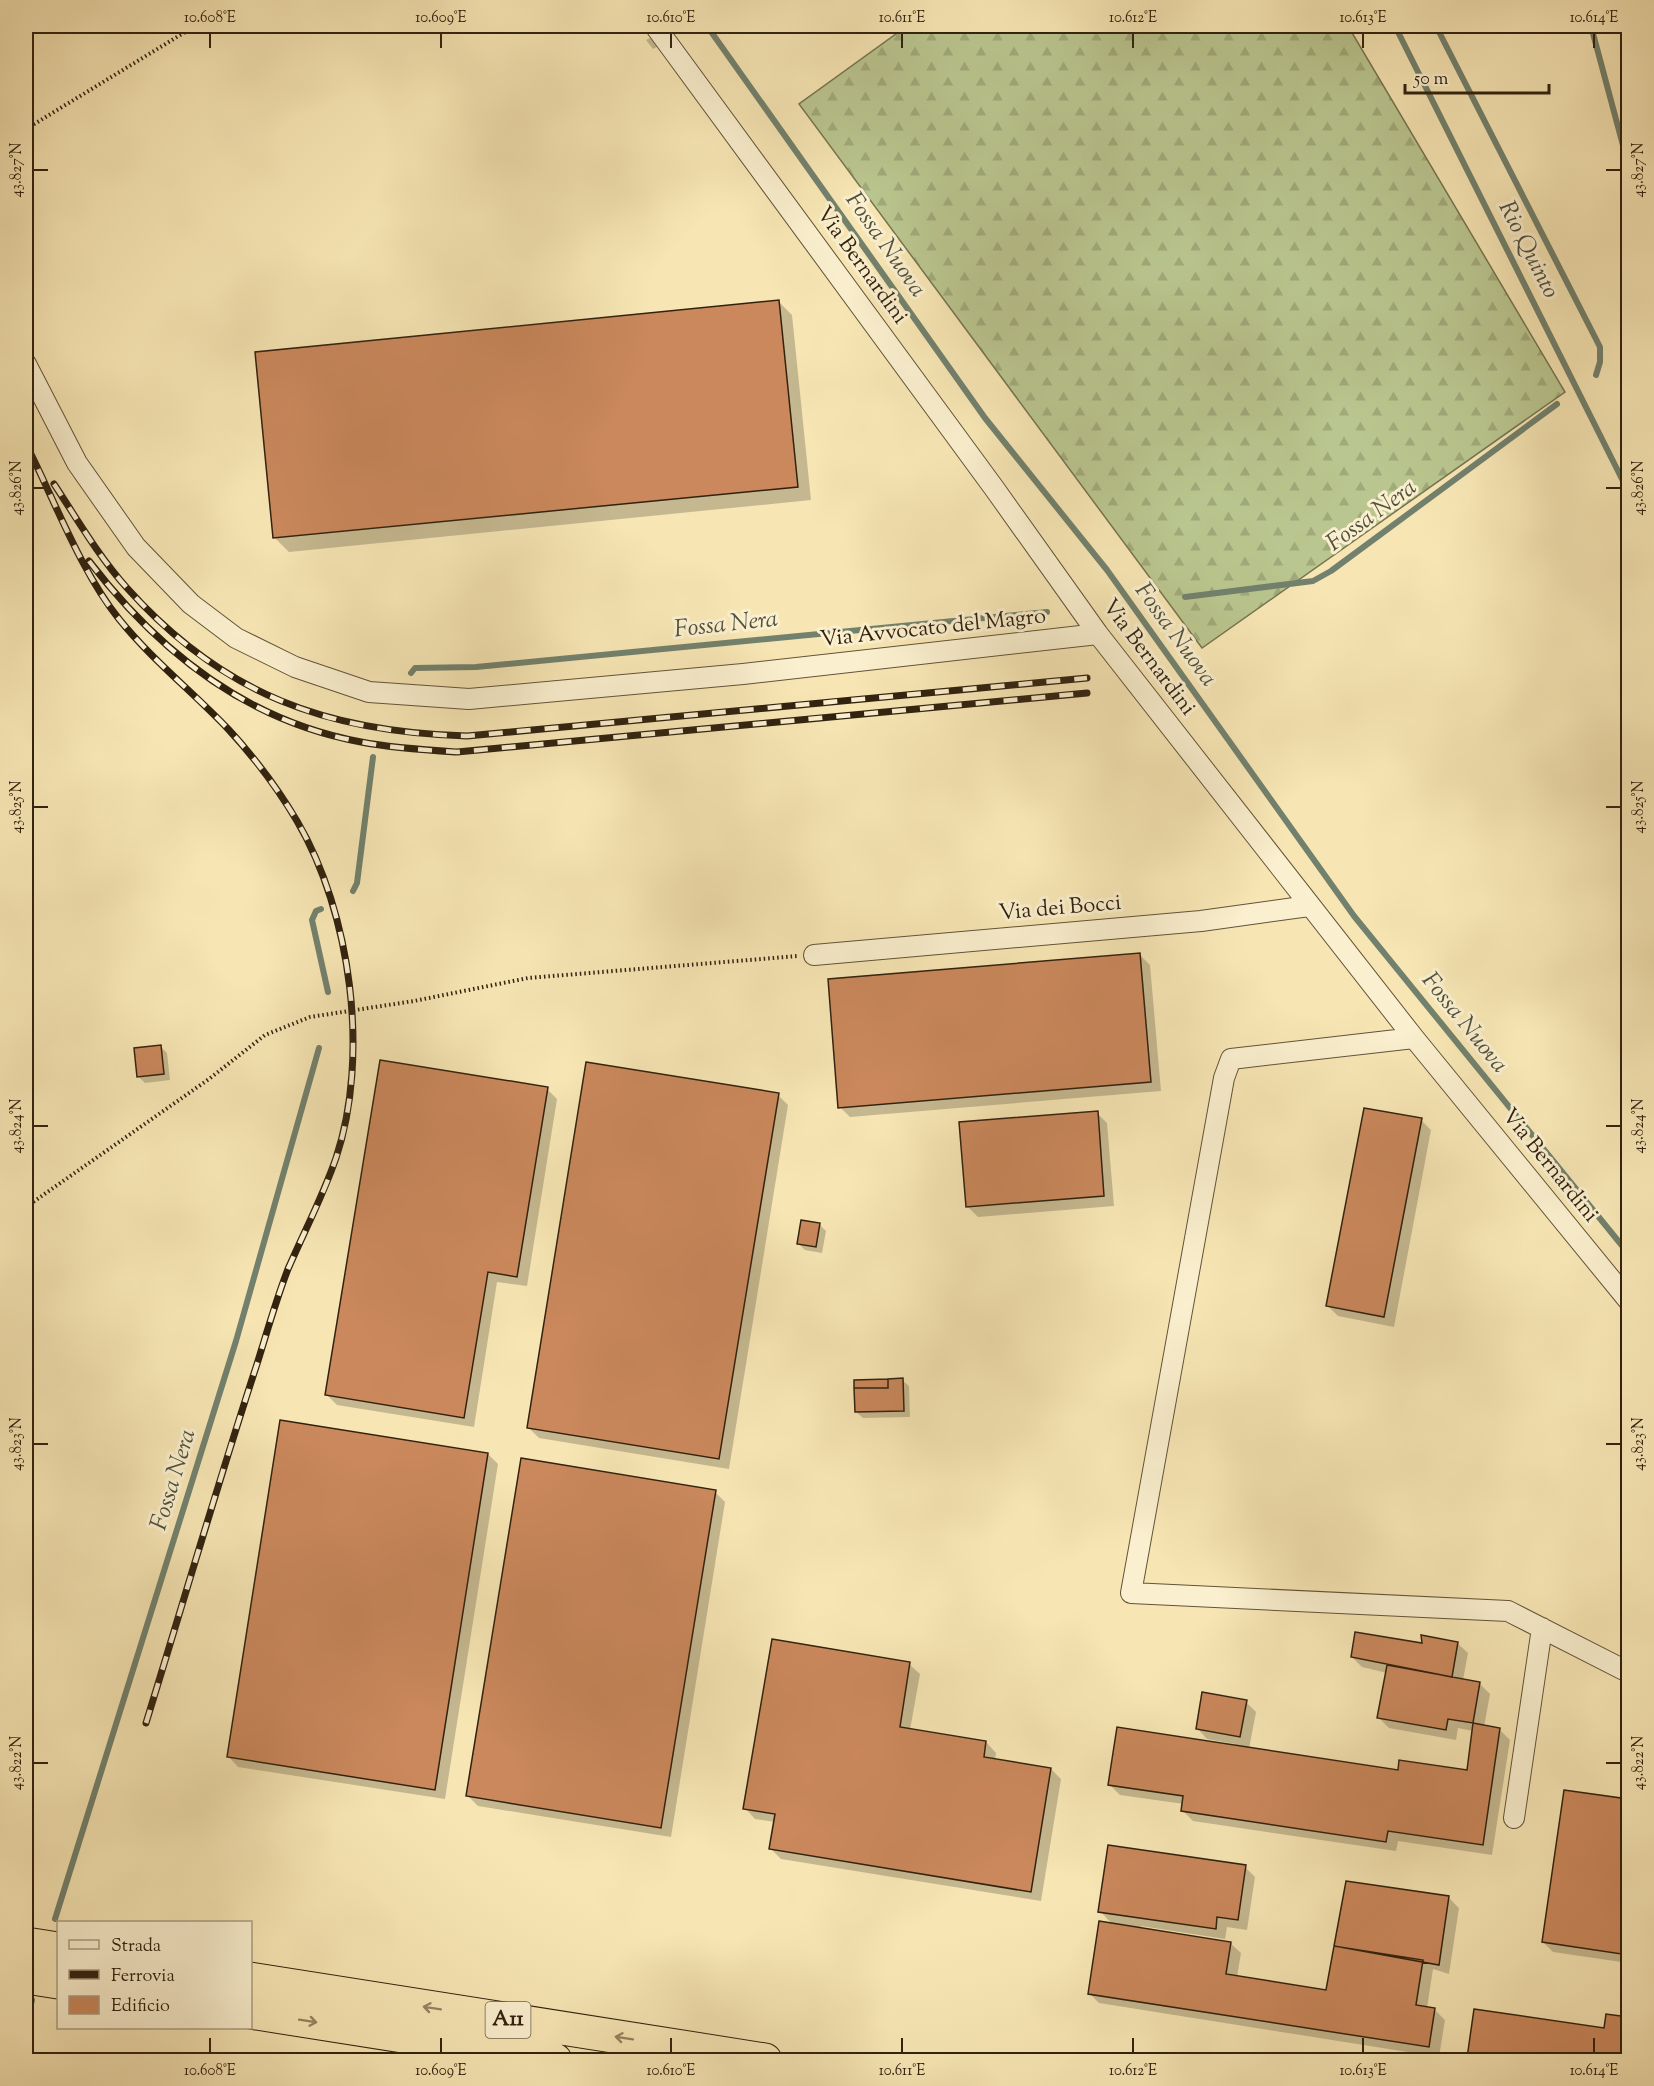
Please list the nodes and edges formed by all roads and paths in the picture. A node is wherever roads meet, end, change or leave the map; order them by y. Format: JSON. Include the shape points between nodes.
{"nodes":[{"id":1,"x":195,"y":26,"type":"edge"},
{"id":2,"x":656,"y":26,"type":"edge"},
{"id":3,"x":26,"y":129,"type":"edge"},
{"id":4,"x":26,"y":364,"type":"edge"},
{"id":5,"x":1098,"y":634,"type":"junction"},
{"id":6,"x":1309,"y":906,"type":"junction"},
{"id":7,"x":814,"y":955,"type":"joint"},
{"id":8,"x":1414,"y":1038,"type":"junction"},
{"id":9,"x":26,"y":1207,"type":"edge"},
{"id":10,"x":1629,"y":1300,"type":"edge"},
{"id":11,"x":1542,"y":1629,"type":"junction"},
{"id":12,"x":1629,"y":1672,"type":"edge"},
{"id":13,"x":1514,"y":1818,"type":"dead end"},
{"id":14,"x":26,"y":1944,"type":"edge"},
{"id":15,"x":57,"y":1949,"type":"edge"},
{"id":16,"x":26,"y":1977,"type":"edge"},
{"id":17,"x":252,"y":1979,"type":"edge"},
{"id":18,"x":57,"y":1982,"type":"edge"},
{"id":19,"x":252,"y":2012,"type":"edge"},
{"id":20,"x":555,"y":2061,"type":"edge"},
{"id":21,"x":765,"y":2061,"type":"edge"}],
"edges":[{"from":1,"to":3,"type":"path"},
{"from":2,"to":5,"type":"street","name":"Via Bernardini"},
{"from":4,"to":5,"type":"street","name":"Via Avvocato del Magro","via":[[84,472],[136,547],[191,604],[236,638],[295,668],[369,692],[469,699],[755,673]]},
{"from":5,"to":6,"type":"street","name":"Via Bernardini"},
{"from":6,"to":7,"type":"street","name":"Via dei Bocci","via":[[1201,921]]},
{"from":6,"to":8,"type":"street","name":"Via Bernardini"},
{"from":7,"to":9,"type":"path","via":[[528,978],[310,1017],[265,1035],[209,1079]]},
{"from":8,"to":10,"type":"street","name":"Via Bernardini"},
{"from":8,"to":11,"type":"street","via":[[1231,1059],[1224,1078],[1131,1593],[1508,1611]]},
{"from":11,"to":12,"type":"street"},
{"from":11,"to":13,"type":"street"},
{"from":14,"to":15,"type":"highway"},
{"from":16,"to":18,"type":"highway"},
{"from":21,"to":17,"type":"highway","number":"A11","one_way":true},
{"from":19,"to":20,"type":"highway","number":"A11","one_way":true}]}
